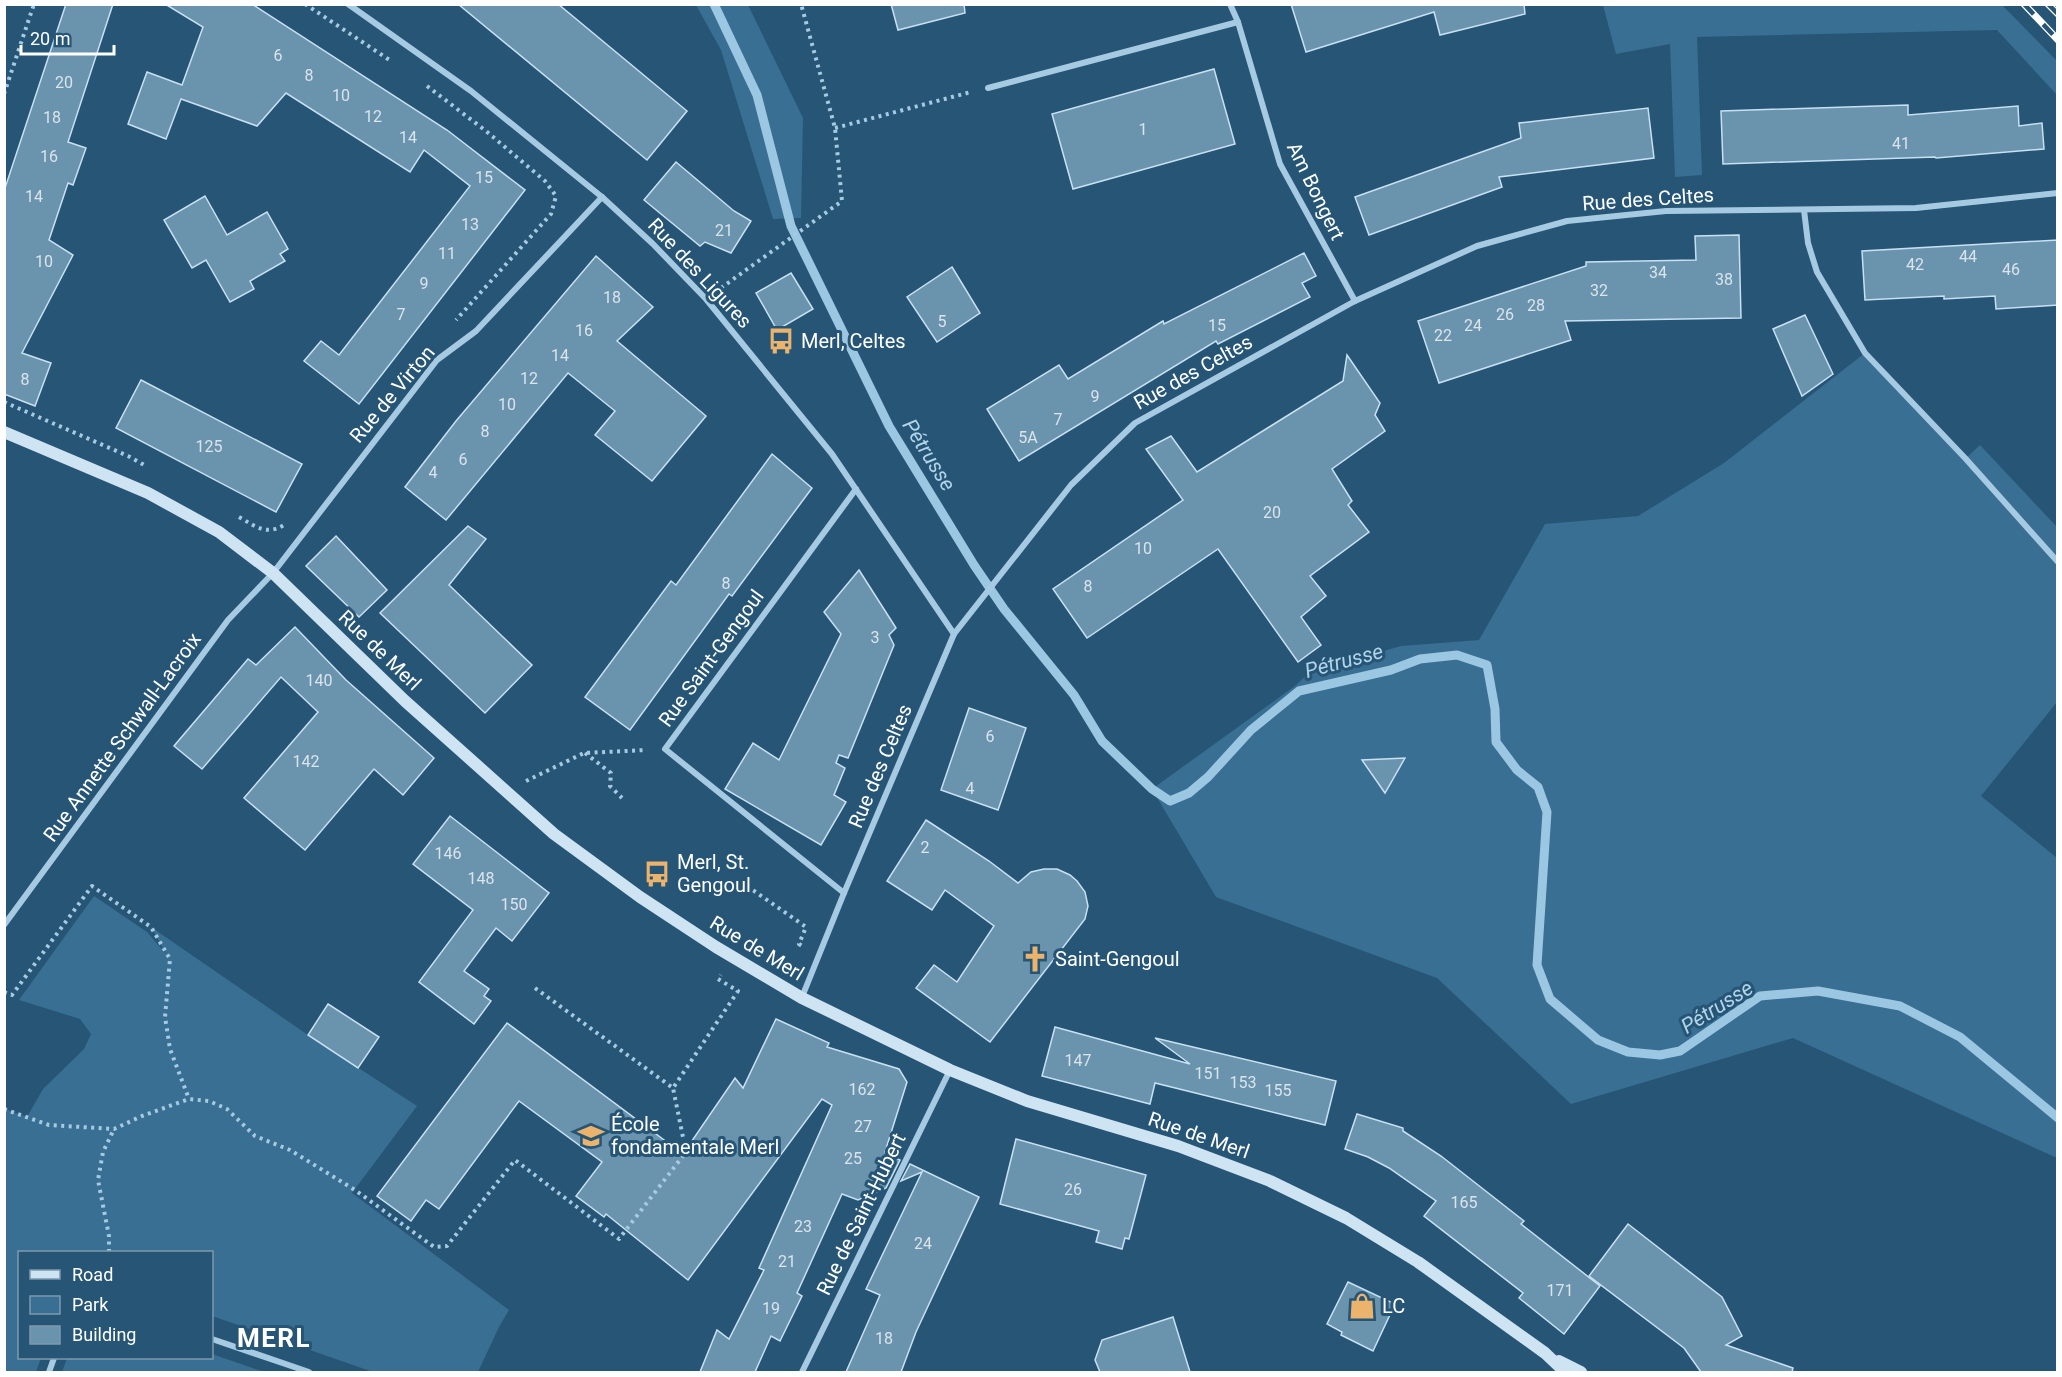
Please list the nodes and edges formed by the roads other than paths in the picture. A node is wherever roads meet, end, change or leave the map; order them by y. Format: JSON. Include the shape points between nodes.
{"nodes":[{"id":1,"x":348,"y":4,"type":"edge"},
{"id":2,"x":1230,"y":4,"type":"edge"},
{"id":3,"x":1238,"y":22,"type":"junction"},
{"id":4,"x":988,"y":88,"type":"road end"},
{"id":5,"x":2058,"y":193,"type":"edge"},
{"id":6,"x":602,"y":197,"type":"junction"},
{"id":7,"x":1804,"y":210,"type":"junction"},
{"id":8,"x":1355,"y":301,"type":"junction"},
{"id":9,"x":4,"y":432,"type":"edge"},
{"id":10,"x":856,"y":489,"type":"junction"},
{"id":11,"x":2058,"y":562,"type":"edge"},
{"id":12,"x":273,"y":573,"type":"junction"},
{"id":13,"x":954,"y":634,"type":"junction"},
{"id":14,"x":844,"y":893,"type":"junction"},
{"id":15,"x":4,"y":925,"type":"edge"},
{"id":16,"x":802,"y":998,"type":"junction"},
{"id":17,"x":950,"y":1070,"type":"junction"},
{"id":18,"x":213,"y":1339,"type":"edge"},
{"id":19,"x":1545,"y":1353,"type":"junction"},
{"id":20,"x":309,"y":1372,"type":"edge"},
{"id":21,"x":802,"y":1372,"type":"edge"},
{"id":22,"x":1565,"y":1372,"type":"edge"},
{"id":23,"x":1581,"y":1372,"type":"edge"}],
"edges":[{"from":1,"to":6,"type":"street","name":"Rue des Ligures","via":[[471,91]]},
{"from":2,"to":3,"type":"street","name":"Am Bongert"},
{"from":3,"to":4,"type":"street"},
{"from":3,"to":8,"type":"street","name":"Am Bongert","via":[[1280,164]]},
{"from":5,"to":7,"type":"street","name":"Rue des Celtes","via":[[1916,208]]},
{"from":6,"to":10,"type":"street","name":"Rue des Ligures","via":[[706,299]]},
{"from":6,"to":12,"type":"street","name":"Rue de Virton","via":[[476,331],[437,360]]},
{"from":7,"to":8,"type":"street","name":"Rue des Celtes","via":[[1666,212],[1568,221],[1477,246]]},
{"from":7,"to":11,"type":"street","via":[[1817,272],[1865,353]]},
{"from":8,"to":13,"type":"street","name":"Rue des Celtes","via":[[1135,423],[1071,485]]},
{"from":9,"to":12,"type":"main road","name":"Rue de Merl","via":[[148,493],[219,532]]},
{"from":10,"to":13,"type":"street","name":"Rue des Ligures"},
{"from":10,"to":14,"type":"street","name":"Rue Saint-Gengoul","via":[[665,749]]},
{"from":12,"to":15,"type":"street","name":"Rue Annette Schwall-Lacroix","via":[[228,620]]},
{"from":12,"to":16,"type":"main road","name":"Rue de Merl","via":[[405,701],[554,834],[640,897]]},
{"from":13,"to":14,"type":"street","name":"Rue des Celtes"},
{"from":14,"to":16,"type":"street","name":"Rue des Celtes"},
{"from":16,"to":17,"type":"main road","name":"Rue de Merl"},
{"from":17,"to":19,"type":"main road","name":"Rue de Merl","via":[[1027,1101],[1178,1146],[1270,1181],[1346,1218],[1418,1262]]},
{"from":17,"to":21,"type":"street","name":"Rue de Saint-Hubert"},
{"from":18,"to":20,"type":"street"},
{"from":19,"to":22,"type":"main road","name":"Rue de Merl"},
{"from":19,"to":23,"type":"main road"}]}
